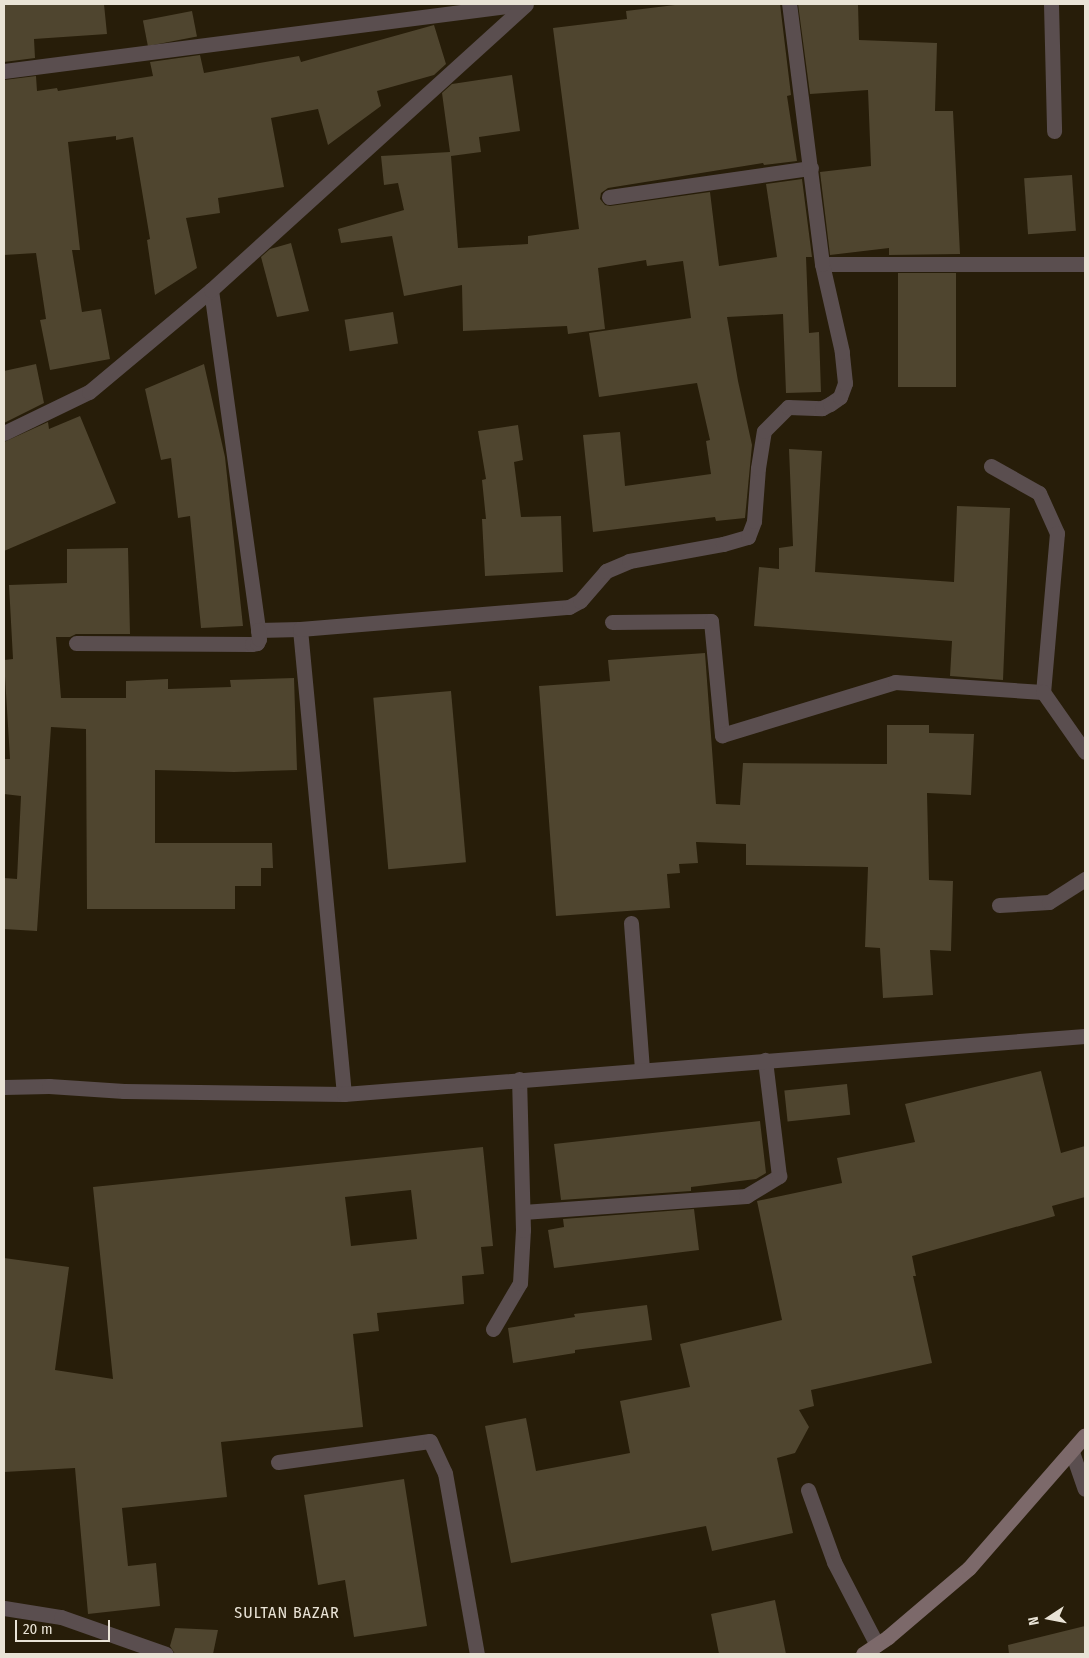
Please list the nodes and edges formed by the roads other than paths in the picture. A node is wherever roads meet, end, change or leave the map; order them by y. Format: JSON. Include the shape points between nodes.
{"nodes":[{"id":1,"x":524,"y":4,"type":"edge"},
{"id":2,"x":789,"y":4,"type":"edge"},
{"id":3,"x":1051,"y":4,"type":"edge"},
{"id":4,"x":4,"y":71,"type":"edge"},
{"id":5,"x":1054,"y":130,"type":"dead end"},
{"id":6,"x":811,"y":168,"type":"junction"},
{"id":7,"x":609,"y":197,"type":"dead end"},
{"id":8,"x":822,"y":264,"type":"junction"},
{"id":9,"x":1085,"y":264,"type":"edge"},
{"id":10,"x":211,"y":290,"type":"junction"},
{"id":11,"x":4,"y":433,"type":"edge"},
{"id":12,"x":991,"y":466,"type":"dead end"},
{"id":13,"x":612,"y":622,"type":"dead end"},
{"id":14,"x":300,"y":629,"type":"junction"},
{"id":15,"x":258,"y":630,"type":"junction"},
{"id":16,"x":76,"y":643,"type":"dead end"},
{"id":17,"x":1043,"y":692,"type":"junction"},
{"id":18,"x":1085,"y":752,"type":"edge"},
{"id":19,"x":1085,"y":879,"type":"edge"},
{"id":20,"x":999,"y":905,"type":"dead end"},
{"id":21,"x":631,"y":923,"type":"dead end"},
{"id":22,"x":1085,"y":1036,"type":"edge"},
{"id":23,"x":765,"y":1060,"type":"junction"},
{"id":24,"x":642,"y":1070,"type":"junction"},
{"id":25,"x":519,"y":1079,"type":"junction"},
{"id":26,"x":4,"y":1086,"type":"edge"},
{"id":27,"x":344,"y":1094,"type":"junction"},
{"id":28,"x":523,"y":1212,"type":"junction"},
{"id":29,"x":493,"y":1329,"type":"dead end"},
{"id":30,"x":1085,"y":1436,"type":"edge"},
{"id":31,"x":1072,"y":1452,"type":"junction"},
{"id":32,"x":278,"y":1462,"type":"dead end"},
{"id":33,"x":1085,"y":1489,"type":"edge"},
{"id":34,"x":808,"y":1490,"type":"dead end"},
{"id":35,"x":4,"y":1608,"type":"edge"},
{"id":36,"x":877,"y":1645,"type":"junction"},
{"id":37,"x":166,"y":1654,"type":"edge"},
{"id":38,"x":477,"y":1654,"type":"edge"},
{"id":39,"x":863,"y":1654,"type":"edge"}],
"edges":[{"from":1,"to":4,"type":"street"},
{"from":1,"to":10,"type":"street"},
{"from":2,"to":6,"type":"street"},
{"from":3,"to":5,"type":"street"},
{"from":6,"to":7,"type":"street"},
{"from":6,"to":8,"type":"street"},
{"from":8,"to":9,"type":"street"},
{"from":8,"to":14,"type":"street","via":[[842,352],[845,383],[840,397],[830,404],[822,408],[788,407],[764,431],[754,521],[748,537],[629,561],[606,571],[580,601],[569,608]]},
{"from":10,"to":11,"type":"street","via":[[89,392]]},
{"from":10,"to":15,"type":"street"},
{"from":12,"to":17,"type":"street","via":[[1039,494],[1057,533]]},
{"from":13,"to":17,"type":"street","via":[[711,621],[722,735],[895,682]]},
{"from":14,"to":15,"type":"street"},
{"from":14,"to":27,"type":"street"},
{"from":15,"to":16,"type":"street","via":[[259,639],[252,644]]},
{"from":17,"to":18,"type":"street"},
{"from":19,"to":20,"type":"street","via":[[1049,902]]},
{"from":21,"to":24,"type":"street"},
{"from":22,"to":23,"type":"street"},
{"from":23,"to":24,"type":"street"},
{"from":23,"to":28,"type":"street","via":[[780,1176],[746,1196]]},
{"from":24,"to":25,"type":"street"},
{"from":25,"to":27,"type":"street"},
{"from":25,"to":28,"type":"street"},
{"from":26,"to":27,"type":"street","via":[[124,1092]]},
{"from":28,"to":29,"type":"street","via":[[520,1283]]},
{"from":30,"to":31,"type":"main road"},
{"from":31,"to":33,"type":"street"},
{"from":31,"to":36,"type":"main road","via":[[969,1568]]},
{"from":32,"to":38,"type":"street","via":[[430,1441],[444,1473]]},
{"from":34,"to":36,"type":"street","via":[[834,1562]]},
{"from":35,"to":37,"type":"street","via":[[60,1617]]},
{"from":36,"to":39,"type":"main road"}]}
